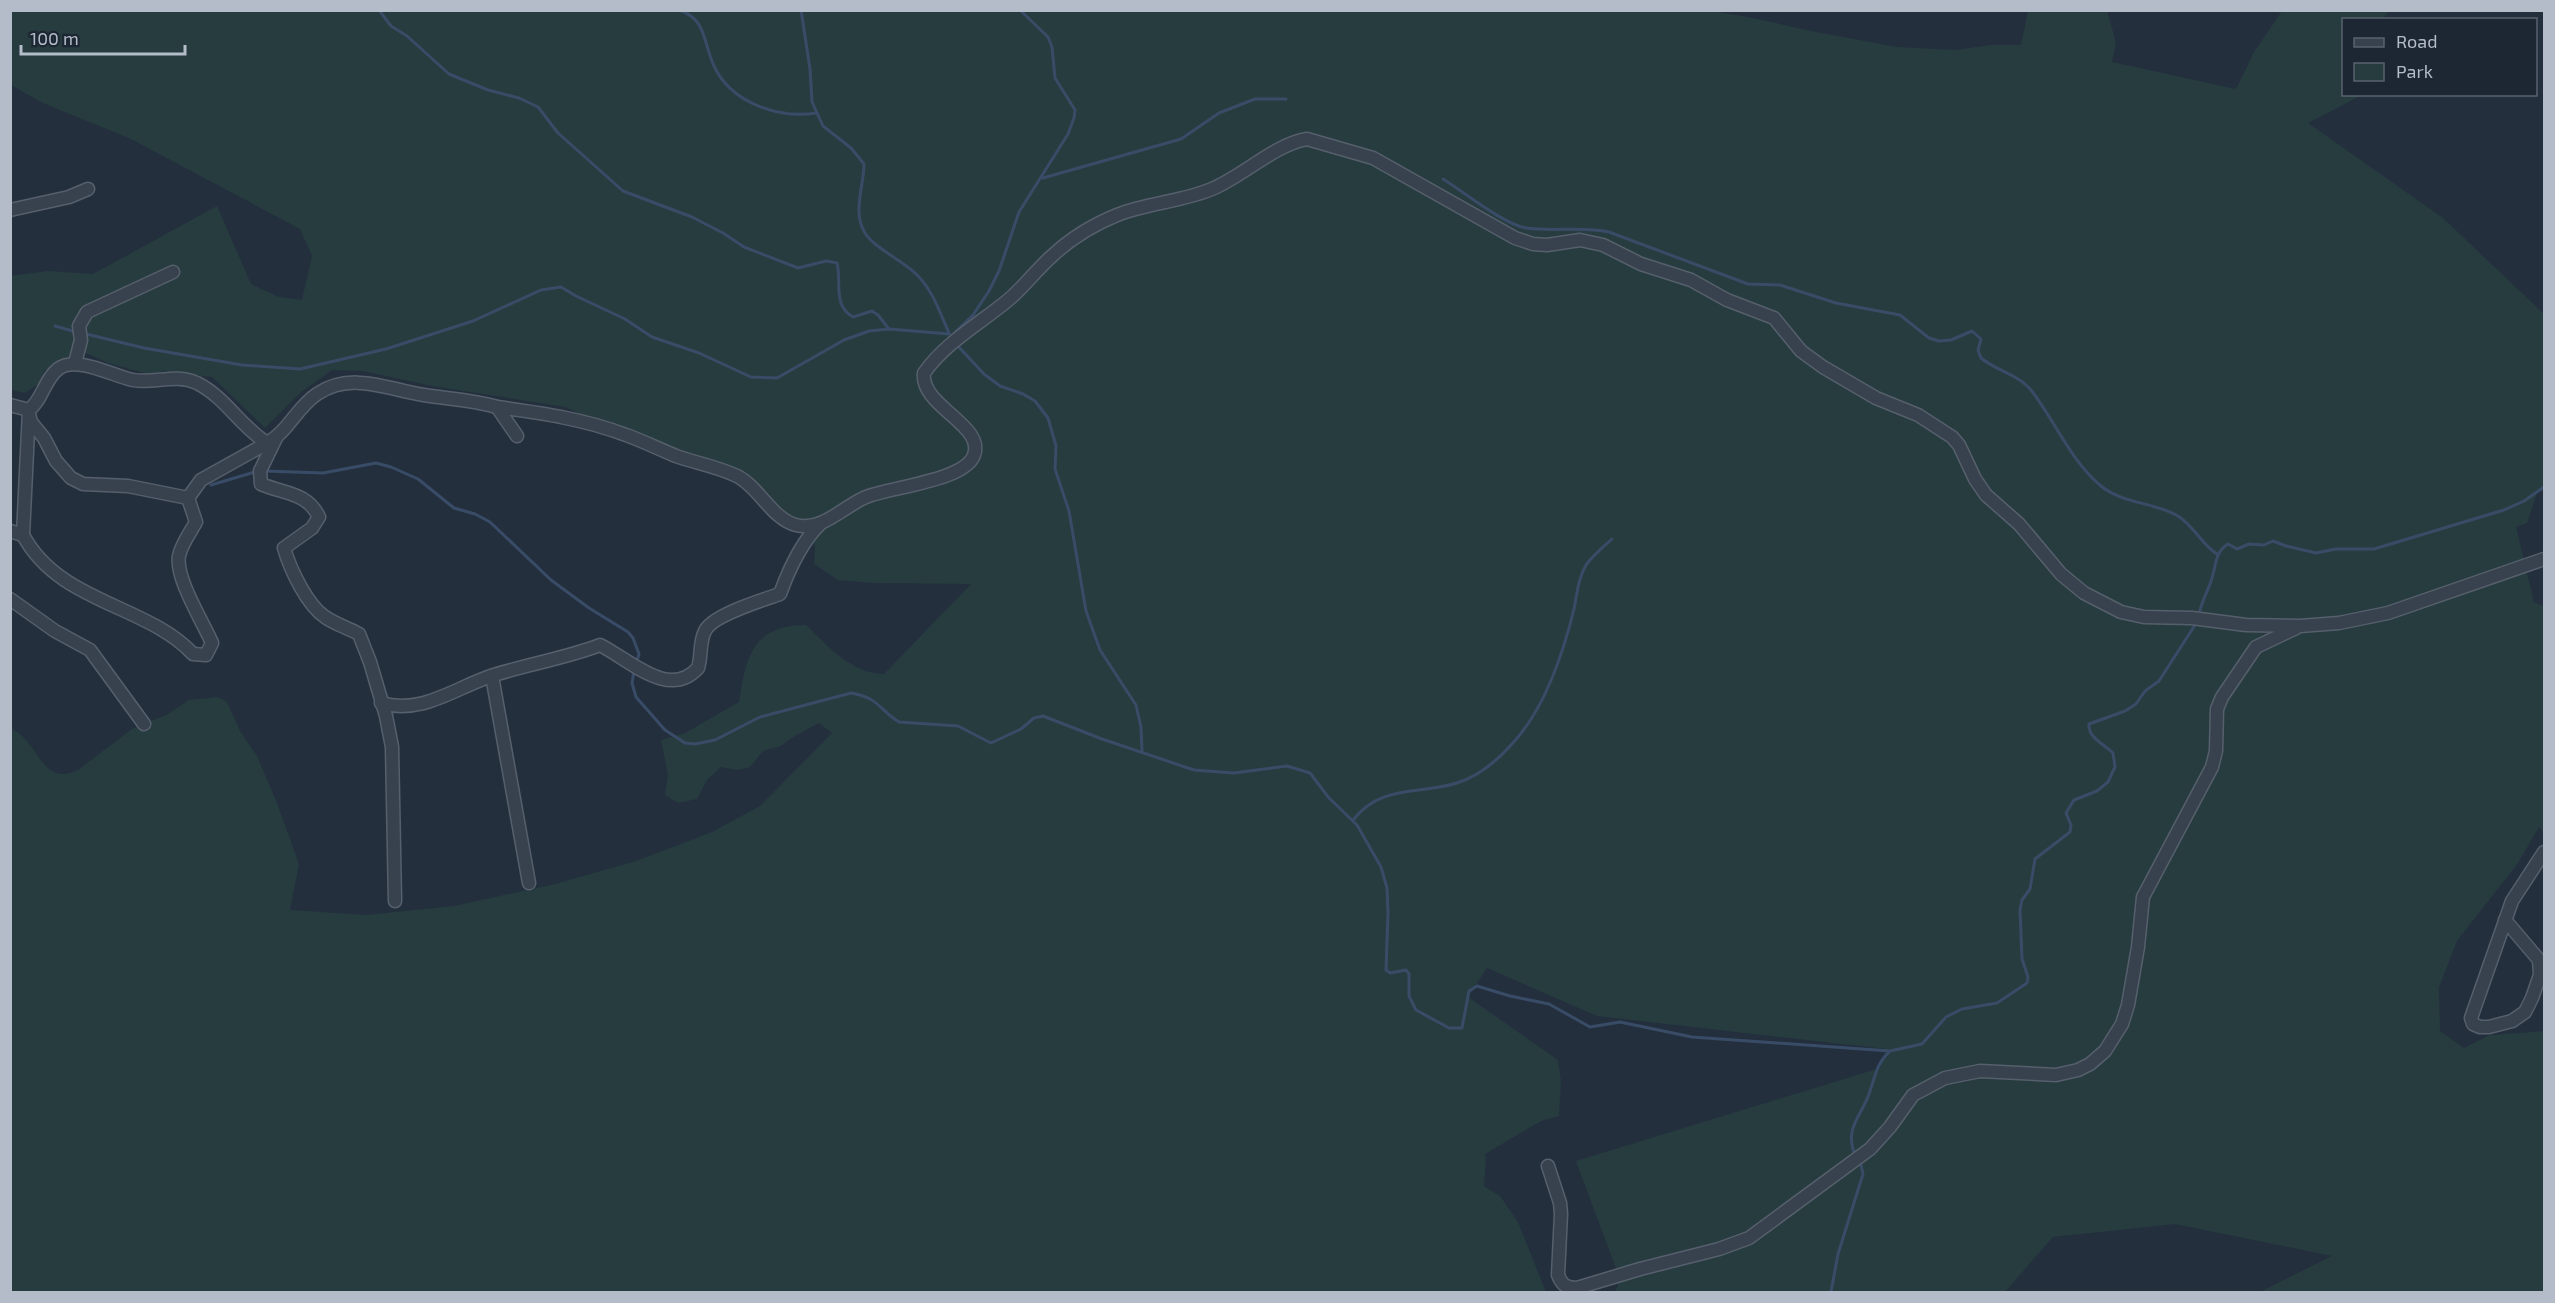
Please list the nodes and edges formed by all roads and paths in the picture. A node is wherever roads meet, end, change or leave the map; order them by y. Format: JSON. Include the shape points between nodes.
{"nodes":[{"id":1,"x":88,"y":189,"type":"dead end"},
{"id":2,"x":10,"y":210,"type":"edge"},
{"id":3,"x":173,"y":272,"type":"dead end"},
{"id":4,"x":75,"y":363,"type":"junction"},
{"id":5,"x":10,"y":405,"type":"edge"},
{"id":6,"x":497,"y":407,"type":"junction"},
{"id":7,"x":29,"y":410,"type":"junction"},
{"id":8,"x":517,"y":436,"type":"dead end"},
{"id":9,"x":273,"y":440,"type":"junction"},
{"id":10,"x":188,"y":498,"type":"junction"},
{"id":11,"x":821,"y":523,"type":"junction"},
{"id":12,"x":10,"y":531,"type":"edge"},
{"id":13,"x":23,"y":535,"type":"junction"},
{"id":14,"x":2544,"y":559,"type":"edge"},
{"id":15,"x":10,"y":599,"type":"edge"},
{"id":16,"x":2300,"y":626,"type":"junction"},
{"id":17,"x":492,"y":675,"type":"junction"},
{"id":18,"x":381,"y":703,"type":"junction"},
{"id":19,"x":144,"y":724,"type":"dead end"},
{"id":20,"x":2544,"y":852,"type":"edge"},
{"id":21,"x":529,"y":883,"type":"dead end"},
{"id":22,"x":395,"y":901,"type":"dead end"},
{"id":23,"x":2505,"y":920,"type":"junction"},
{"id":24,"x":2542,"y":958,"type":"edge"},
{"id":25,"x":1548,"y":1166,"type":"dead end"}],
"edges":[{"from":1,"to":2,"type":"street"},
{"from":3,"to":4,"type":"street","via":[[87,312],[79,326],[81,340]]},
{"from":4,"to":7,"type":"street","via":[[59,368],[45,384],[38,403]]},
{"from":4,"to":9,"type":"street","via":[[134,381],[173,377],[196,383],[222,401],[260,438]]},
{"from":5,"to":7,"type":"street"},
{"from":6,"to":8,"type":"street"},
{"from":6,"to":9,"type":"street","via":[[367,382],[348,382],[330,386],[314,396]]},
{"from":6,"to":11,"type":"street","via":[[560,416],[627,435],[735,475],[789,522],[808,526]]},
{"from":7,"to":10,"type":"street","via":[[31,422],[71,478],[82,484],[128,486]]},
{"from":7,"to":13,"type":"street"},
{"from":9,"to":10,"type":"street","via":[[201,480]]},
{"from":9,"to":18,"type":"street","via":[[260,471],[261,484],[304,499],[313,505],[319,517],[312,528],[284,548],[288,560],[302,588],[324,616],[359,634]]},
{"from":10,"to":13,"type":"street","via":[[196,522],[179,554],[178,566],[212,644],[206,655],[193,654],[179,639],[74,586],[31,550]]},
{"from":11,"to":16,"type":"street","via":[[865,497],[934,480],[970,460],[975,448],[972,439],[931,396],[924,373],[944,350],[1020,290],[1053,255],[1117,215],[1215,188],[1281,148],[1307,139],[1383,162],[1515,238],[1533,244],[1580,240],[1603,245],[1774,318],[1801,351],[1823,367],[1876,398],[1918,414],[1952,438],[1986,495],[2019,524],[2061,574],[2110,608],[2130,615]]},
{"from":11,"to":17,"type":"street","via":[[810,533],[780,594],[708,626],[698,668],[680,681],[650,674],[600,645]]},
{"from":12,"to":13,"type":"street"},
{"from":14,"to":16,"type":"street","via":[[2388,613]]},
{"from":15,"to":19,"type":"street","via":[[90,650]]},
{"from":16,"to":25,"type":"street","via":[[2256,647],[2219,704],[2212,767],[2143,897],[2138,947],[2122,1024],[2105,1051],[2090,1064],[2056,1075],[1980,1071],[1945,1078],[1913,1095],[1870,1149],[1749,1238],[1577,1288],[1567,1288],[1558,1275],[1560,1203]]},
{"from":17,"to":18,"type":"street","via":[[417,706],[396,708]]},
{"from":17,"to":21,"type":"street"},
{"from":18,"to":22,"type":"street","via":[[392,747]]},
{"from":20,"to":23,"type":"street","via":[[2520,887]]},
{"from":23,"to":24,"type":"street"},
{"from":23,"to":24,"type":"street","via":[[2471,1018],[2473,1024],[2496,1026],[2521,1016],[2532,998]]}]}
